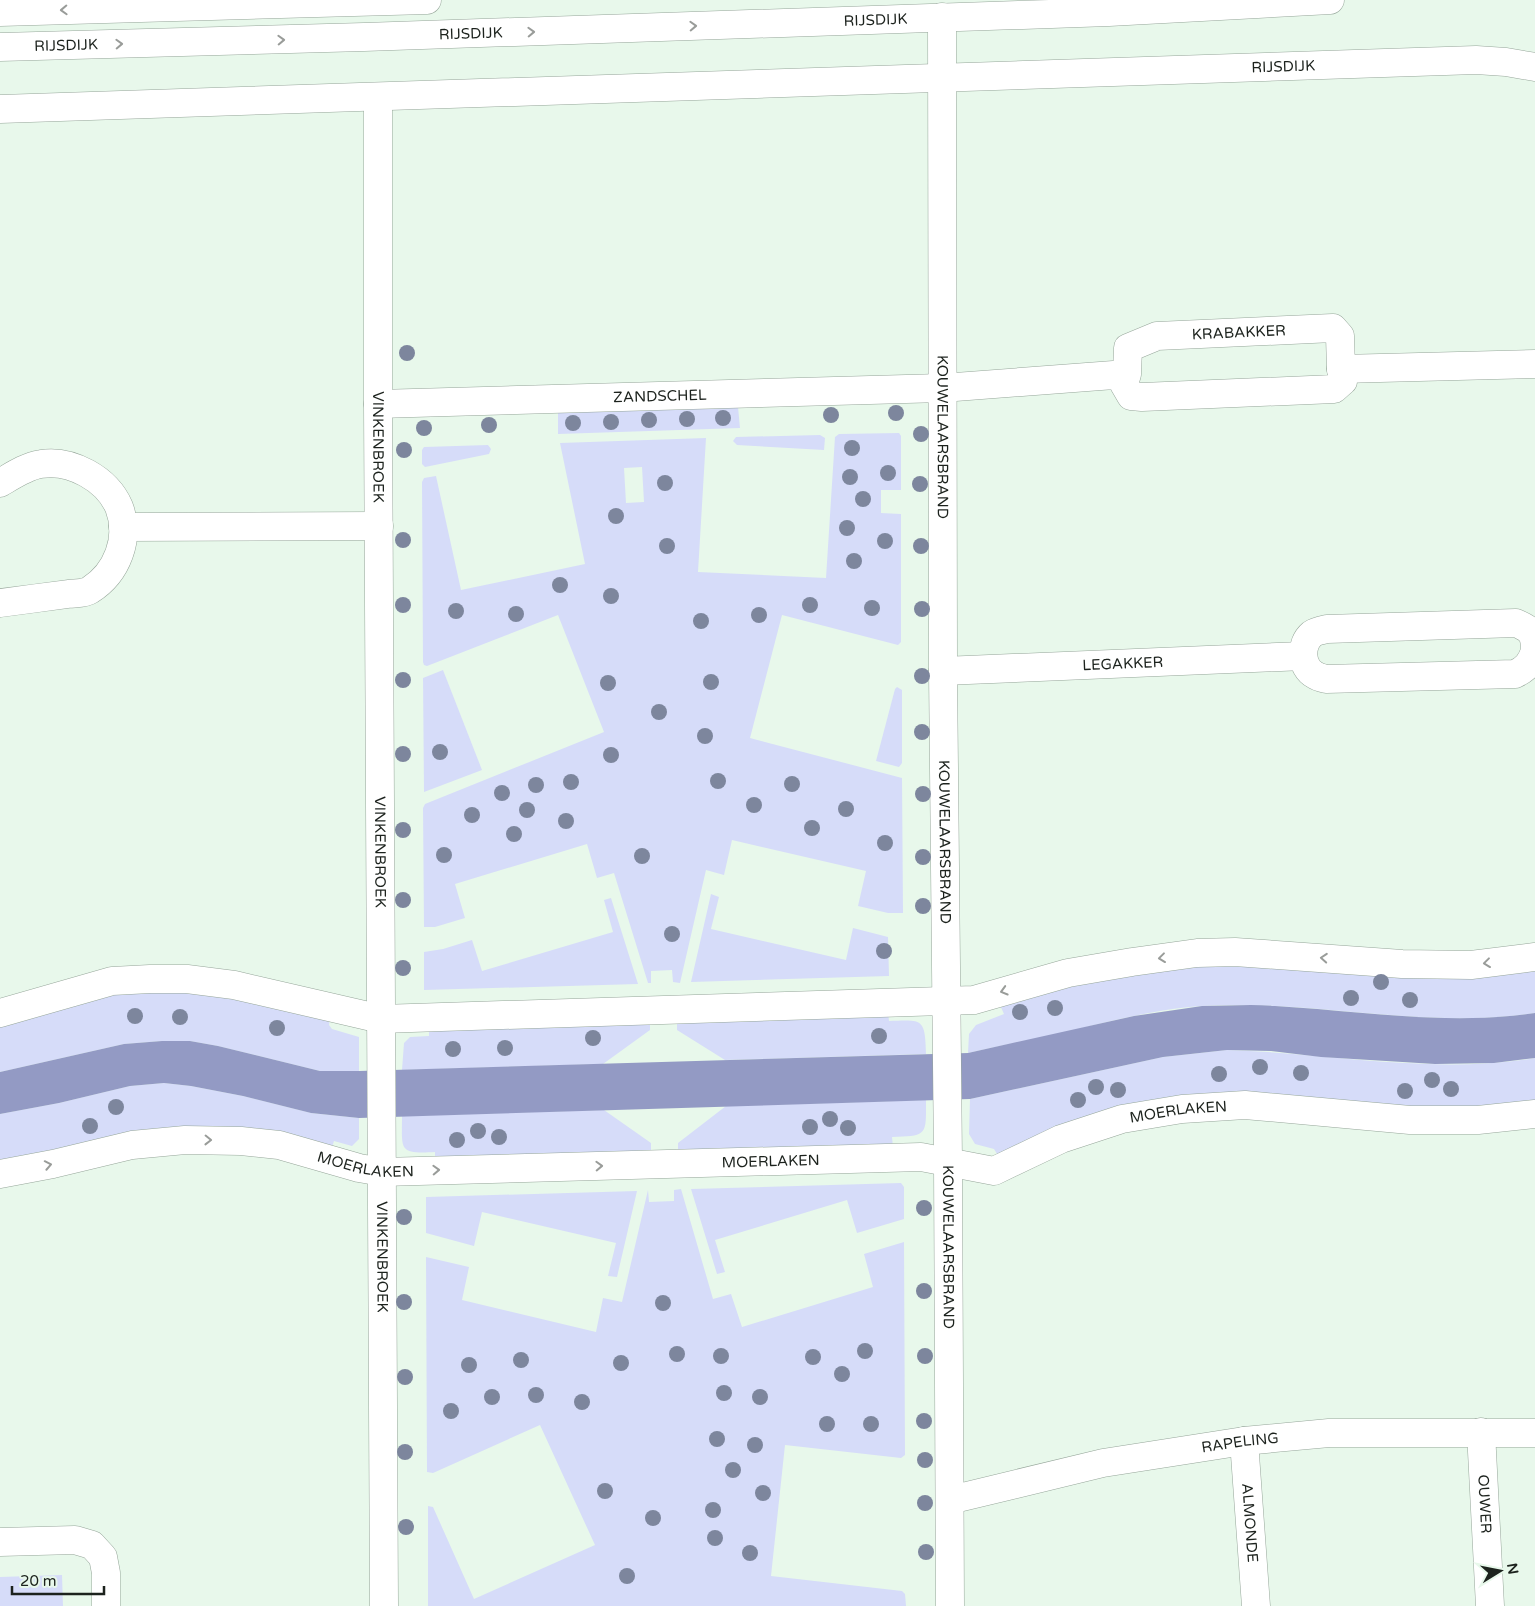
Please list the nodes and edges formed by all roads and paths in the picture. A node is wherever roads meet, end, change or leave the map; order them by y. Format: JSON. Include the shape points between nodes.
{"nodes":[{"id":1,"x":428,"y":0,"type":"edge"},
{"id":2,"x":1330,"y":0,"type":"edge"},
{"id":3,"x":942,"y":9,"type":"edge"},
{"id":4,"x":0,"y":12,"type":"edge"},
{"id":5,"x":0,"y":47,"type":"edge"},
{"id":6,"x":1535,"y":67,"type":"edge"},
{"id":7,"x":941,"y":78,"type":"junction"},
{"id":8,"x":378,"y":97,"type":"junction"},
{"id":9,"x":0,"y":109,"type":"edge"},
{"id":10,"x":1535,"y":364,"type":"edge"},
{"id":11,"x":1341,"y":369,"type":"junction"},
{"id":12,"x":1127,"y":374,"type":"junction"},
{"id":13,"x":942,"y":388,"type":"junction"},
{"id":14,"x":378,"y":404,"type":"junction"},
{"id":15,"x":0,"y":483,"type":"edge"},
{"id":16,"x":379,"y":526,"type":"junction"},
{"id":17,"x":123,"y":527,"type":"junction"},
{"id":18,"x":0,"y":603,"type":"edge"},
{"id":19,"x":1535,"y":647,"type":"edge"},
{"id":20,"x":1535,"y":651,"type":"edge"},
{"id":21,"x":1303,"y":656,"type":"junction"},
{"id":22,"x":943,"y":671,"type":"junction"},
{"id":23,"x":1535,"y":957,"type":"edge"},
{"id":24,"x":946,"y":1000,"type":"junction"},
{"id":25,"x":0,"y":1013,"type":"edge"},
{"id":26,"x":382,"y":1018,"type":"junction"},
{"id":27,"x":1535,"y":1114,"type":"edge"},
{"id":28,"x":948,"y":1162,"type":"junction"},
{"id":29,"x":382,"y":1172,"type":"junction"},
{"id":30,"x":0,"y":1174,"type":"edge"},
{"id":31,"x":1481,"y":1432,"type":"junction"},
{"id":32,"x":1535,"y":1433,"type":"edge"},
{"id":33,"x":1244,"y":1441,"type":"junction"},
{"id":34,"x":950,"y":1500,"type":"junction"},
{"id":35,"x":0,"y":1542,"type":"edge"},
{"id":36,"x":106,"y":1606,"type":"edge"},
{"id":37,"x":384,"y":1606,"type":"edge"},
{"id":38,"x":950,"y":1606,"type":"edge"},
{"id":39,"x":1256,"y":1606,"type":"edge"},
{"id":40,"x":1490,"y":1606,"type":"edge"}],
"edges":[{"from":1,"to":4,"type":"street","one_way":true},
{"from":2,"to":3,"type":"street","name":"RIJSDIJK","via":[[1109,12]]},
{"from":5,"to":3,"type":"street","name":"RIJSDIJK","one_way":true,"via":[[364,38]]},
{"from":3,"to":7,"type":"street"},
{"from":6,"to":7,"type":"street","name":"RIJSDIJK","via":[[1476,60]]},
{"from":7,"to":8,"type":"street","name":"RIJSDIJK"},
{"from":7,"to":13,"type":"street","name":"KOUWELAARSBRAND"},
{"from":8,"to":9,"type":"street","name":"RIJSDIJK"},
{"from":8,"to":14,"type":"street","name":"VINKENBROEK"},
{"from":10,"to":11,"type":"street"},
{"from":11,"to":12,"type":"street","name":"KRABAKKER","via":[[1343,381],[1334,389],[1142,397],[1131,396],[1124,384]]},
{"from":11,"to":12,"type":"street","name":"KRABAKKER","via":[[1340,336],[1333,328],[1157,336],[1128,348]]},
{"from":12,"to":13,"type":"street"},
{"from":13,"to":14,"type":"street","name":"ZANDSCHEL"},
{"from":13,"to":22,"type":"street","name":"KOUWELAARSBRAND"},
{"from":14,"to":16,"type":"street","name":"VINKENBROEK"},
{"from":15,"to":17,"type":"street","via":[[40,464],[63,464],[87,473],[106,489],[119,507]]},
{"from":16,"to":17,"type":"street"},
{"from":16,"to":26,"type":"street","name":"VINKENBROEK"},
{"from":17,"to":18,"type":"street","via":[[121,552],[108,576],[88,591]]},
{"from":19,"to":21,"type":"street","via":[[1534,637],[1528,628],[1516,622],[1327,628],[1313,633],[1306,642]]},
{"from":20,"to":21,"type":"street","via":[[1532,662],[1515,674],[1326,679],[1314,675],[1306,667]]},
{"from":21,"to":22,"type":"street","name":"LEGAKKER"},
{"from":22,"to":24,"type":"street","name":"KOUWELAARSBRAND"},
{"from":23,"to":24,"type":"street","one_way":true,"via":[[1471,964],[1402,964],[1235,952],[1197,953],[1068,973],[974,1000]]},
{"from":24,"to":26,"type":"street"},
{"from":24,"to":28,"type":"street","name":"KOUWELAARSBRAND"},
{"from":25,"to":26,"type":"street","via":[[112,981],[187,979],[234,985]]},
{"from":26,"to":29,"type":"street","name":"VINKENBROEK"},
{"from":27,"to":28,"type":"street","name":"MOERLAKEN","via":[[1478,1120],[1410,1120],[1245,1106],[1182,1109],[1122,1119],[1061,1139],[994,1171]]},
{"from":29,"to":28,"type":"street","name":"MOERLAKEN","one_way":true,"via":[[921,1157]]},
{"from":28,"to":34,"type":"street","name":"KOUWELAARSBRAND"},
{"from":30,"to":29,"type":"street","name":"MOERLAKEN","one_way":true,"via":[[132,1145],[185,1140],[279,1144],[327,1160]]},
{"from":29,"to":37,"type":"street","name":"VINKENBROEK"},
{"from":31,"to":32,"type":"street","name":"RAPELING"},
{"from":31,"to":33,"type":"street","name":"RAPELING","via":[[1329,1433]]},
{"from":31,"to":40,"type":"street","name":"OUWER"},
{"from":33,"to":34,"type":"street","name":"RAPELING","via":[[1103,1463]]},
{"from":33,"to":39,"type":"street","name":"ALMONDE"},
{"from":34,"to":38,"type":"street","name":"KOUWELAARSBRAND"},
{"from":35,"to":36,"type":"street","via":[[75,1540],[92,1545],[103,1557]]}]}
